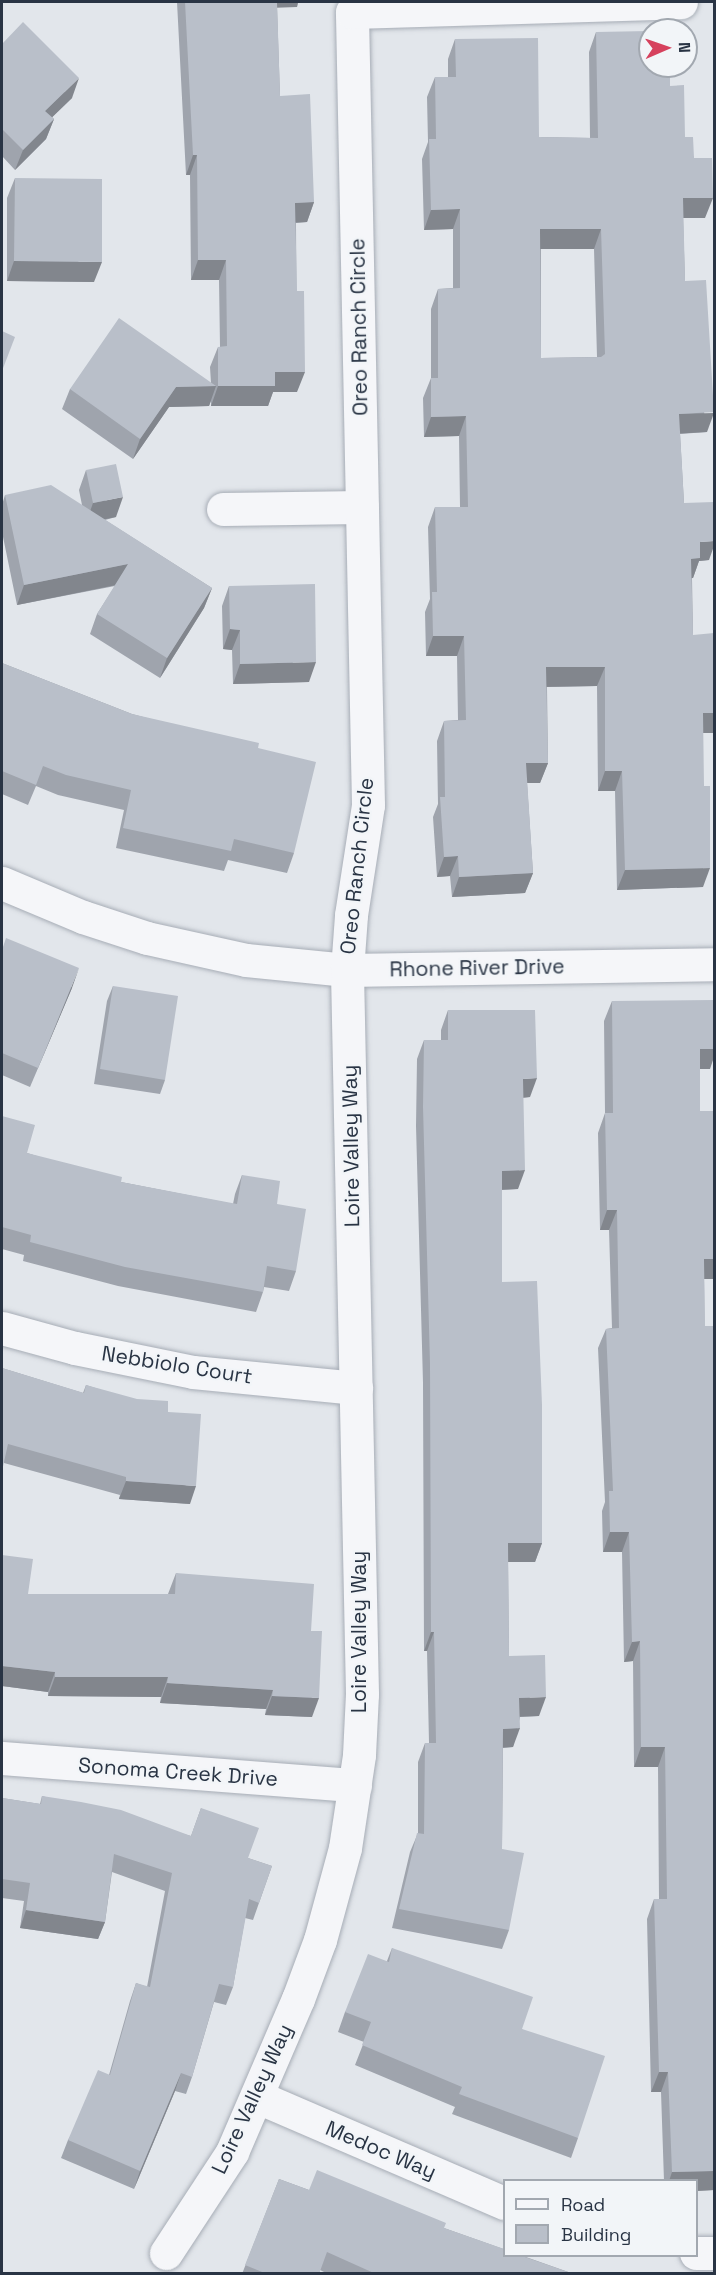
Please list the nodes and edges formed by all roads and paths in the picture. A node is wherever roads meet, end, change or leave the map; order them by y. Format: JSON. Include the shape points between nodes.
{"nodes":[{"id":1,"x":681,"y":2,"type":"edge"},
{"id":2,"x":362,"y":507,"type":"junction"},
{"id":3,"x":223,"y":509,"type":"dead end"},
{"id":4,"x":2,"y":883,"type":"edge"},
{"id":5,"x":714,"y":964,"type":"edge"},
{"id":6,"x":347,"y":970,"type":"junction"},
{"id":7,"x":2,"y":1328,"type":"edge"},
{"id":8,"x":356,"y":1388,"type":"junction"},
{"id":9,"x":2,"y":1758,"type":"edge"},
{"id":10,"x":355,"y":1785,"type":"junction"},
{"id":11,"x":258,"y":2097,"type":"junction"},
{"id":12,"x":503,"y":2202,"type":"edge"},
{"id":13,"x":166,"y":2253,"type":"dead end"},
{"id":14,"x":698,"y":2253,"type":"edge"},
{"id":15,"x":714,"y":2253,"type":"edge"}],
"edges":[{"from":1,"to":2,"type":"street","name":"Oreo Ranch Circle","via":[[352,12]]},
{"from":2,"to":3,"type":"street"},
{"from":2,"to":6,"type":"street","name":"Oreo Ranch Circle","via":[[368,805]]},
{"from":4,"to":6,"type":"street","name":"Rhone River Drive","via":[[83,917],[147,938],[246,960]]},
{"from":5,"to":6,"type":"street","name":"Rhone River Drive"},
{"from":6,"to":8,"type":"street","name":"Loire Valley Way"},
{"from":7,"to":8,"type":"street","name":"Nebbiolo Court","via":[[75,1348],[193,1372]]},
{"from":8,"to":10,"type":"street","name":"Loire Valley Way","via":[[362,1694]]},
{"from":9,"to":10,"type":"street","name":"Sonoma Creek Drive"},
{"from":10,"to":11,"type":"street","name":"Loire Valley Way","via":[[345,1848],[321,1940]]},
{"from":11,"to":12,"type":"street","name":"Medoc Way"},
{"from":11,"to":13,"type":"street","name":"Loire Valley Way","via":[[232,2152]]},
{"from":14,"to":15,"type":"street"}]}
